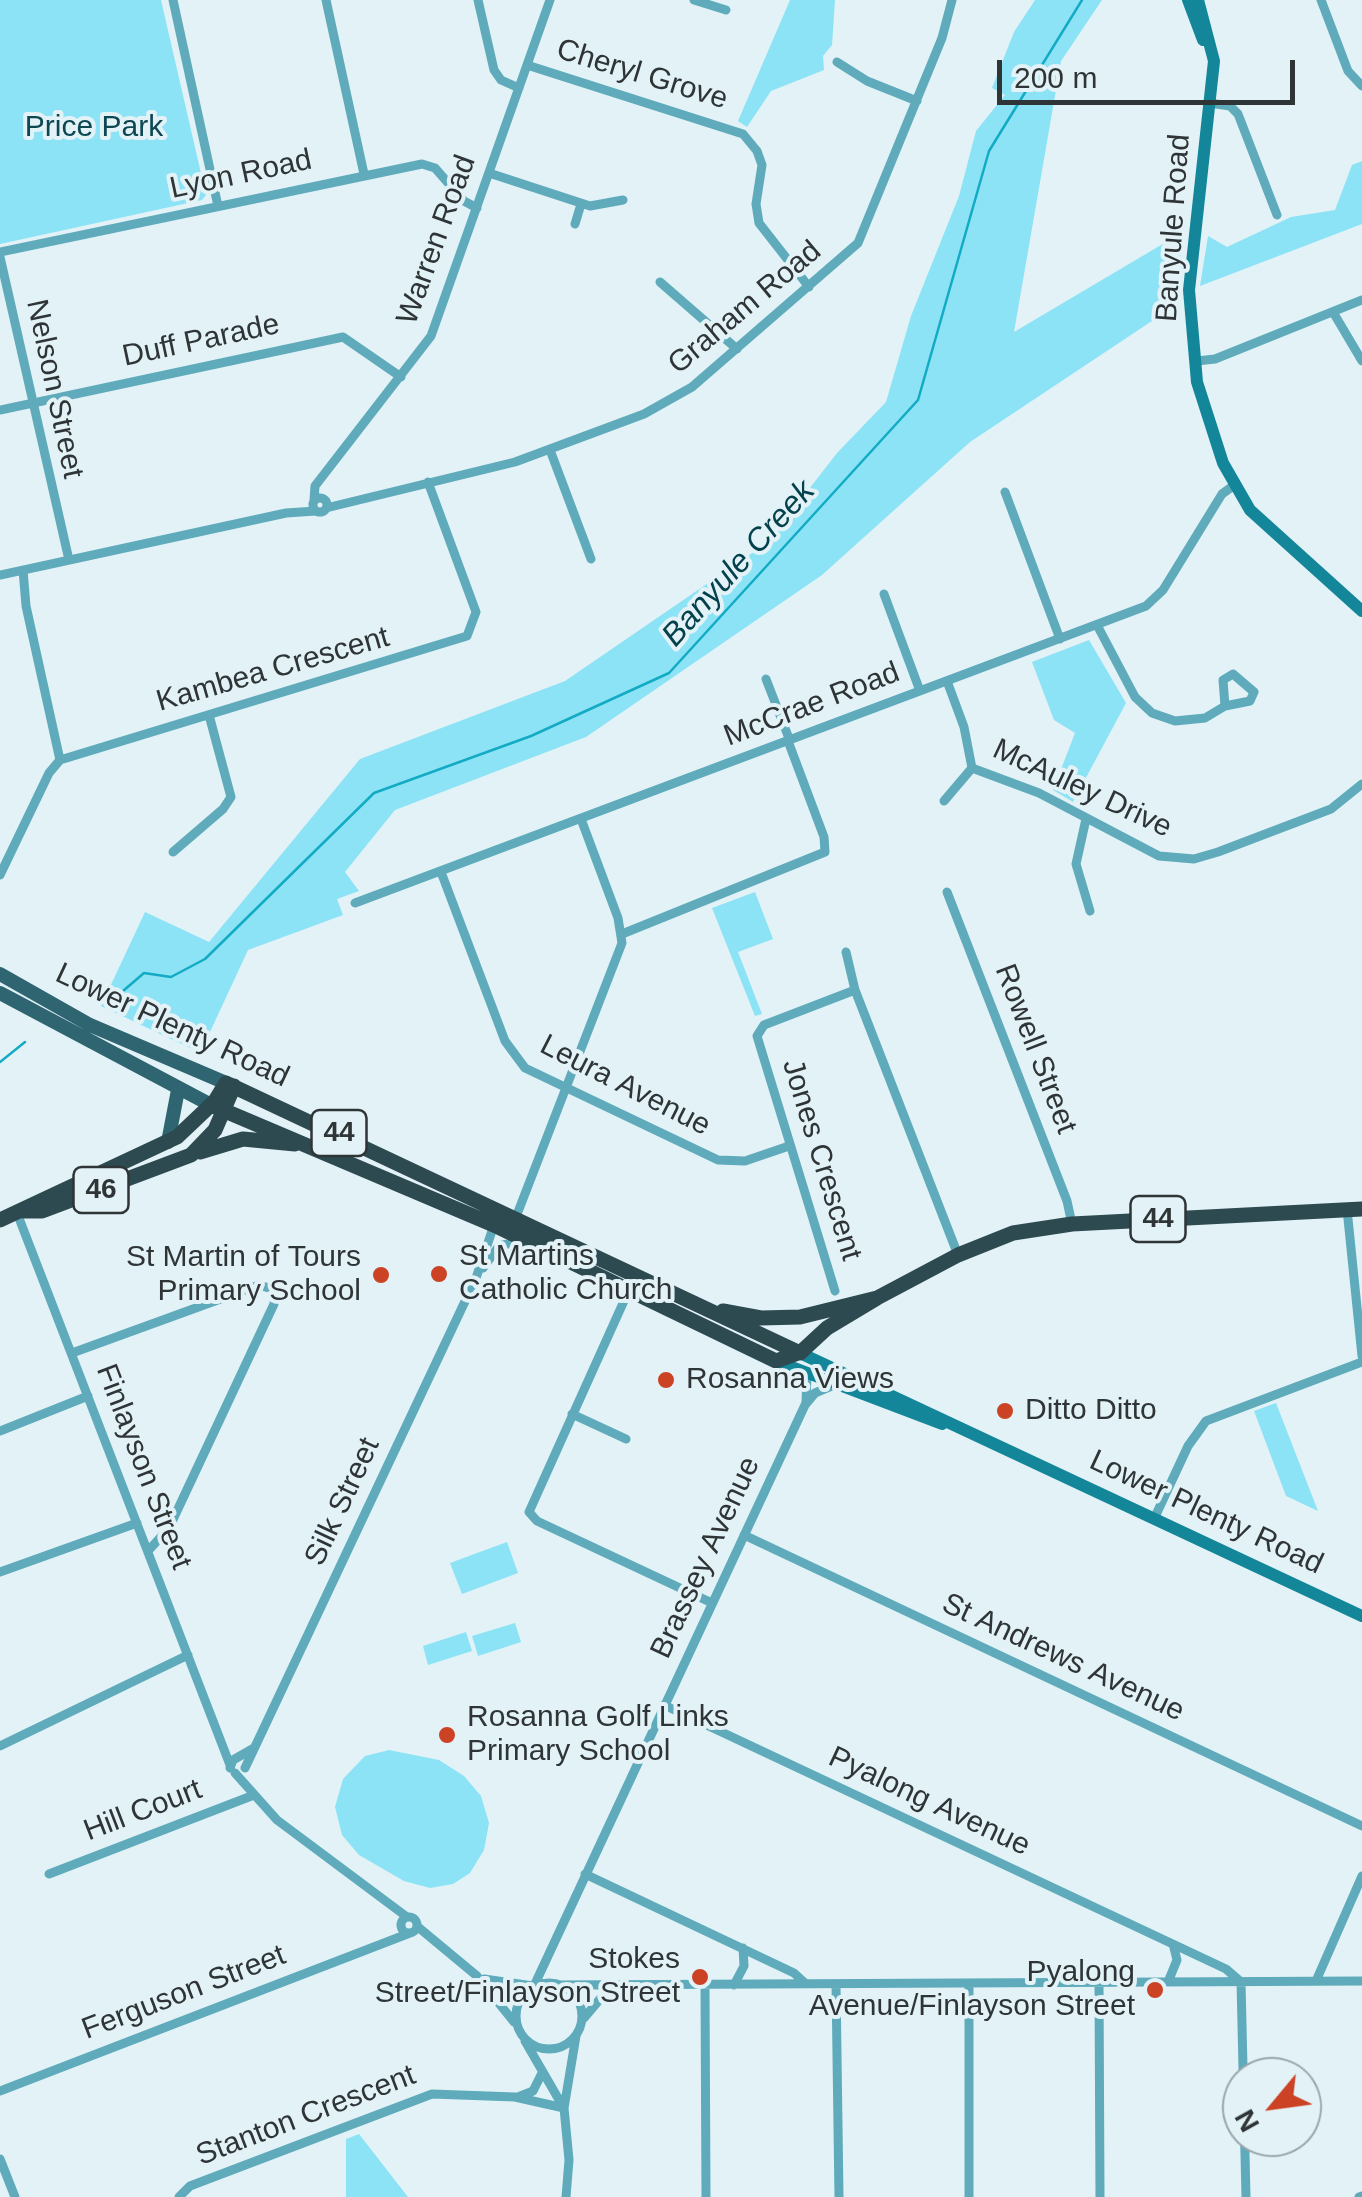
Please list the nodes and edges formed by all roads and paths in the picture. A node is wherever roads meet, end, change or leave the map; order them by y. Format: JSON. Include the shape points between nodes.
{"nodes":[{"id":1,"x":172,"y":0,"type":"edge"},
{"id":2,"x":326,"y":0,"type":"edge"},
{"id":3,"x":478,"y":0,"type":"edge"},
{"id":4,"x":550,"y":0,"type":"edge"},
{"id":5,"x":694,"y":0,"type":"edge"},
{"id":6,"x":952,"y":0,"type":"edge"},
{"id":7,"x":1188,"y":0,"type":"edge"},
{"id":8,"x":1198,"y":0,"type":"edge"},
{"id":9,"x":1321,"y":0,"type":"edge"},
{"id":10,"x":726,"y":10,"type":"dead end"},
{"id":11,"x":837,"y":62,"type":"dead end"},
{"id":12,"x":527,"y":65,"type":"junction"},
{"id":13,"x":1362,"y":86,"type":"edge"},
{"id":14,"x":1210,"y":87,"type":"junction"},
{"id":15,"x":519,"y":88,"type":"junction"},
{"id":16,"x":917,"y":101,"type":"junction"},
{"id":17,"x":1209,"y":103,"type":"junction"},
{"id":18,"x":489,"y":173,"type":"junction"},
{"id":19,"x":364,"y":174,"type":"junction"},
{"id":20,"x":624,"y":200,"type":"dead end"},
{"id":21,"x":581,"y":204,"type":"junction"},
{"id":22,"x":218,"y":206,"type":"junction"},
{"id":23,"x":477,"y":208,"type":"junction"},
{"id":24,"x":1277,"y":215,"type":"dead end"},
{"id":25,"x":576,"y":224,"type":"dead end"},
{"id":26,"x":0,"y":255,"type":"edge"},
{"id":27,"x":660,"y":282,"type":"dead end"},
{"id":28,"x":809,"y":287,"type":"junction"},
{"id":29,"x":1362,"y":300,"type":"edge"},
{"id":30,"x":1333,"y":312,"type":"junction"},
{"id":31,"x":737,"y":349,"type":"junction"},
{"id":32,"x":1197,"y":362,"type":"junction"},
{"id":33,"x":1362,"y":362,"type":"edge"},
{"id":34,"x":401,"y":377,"type":"junction"},
{"id":35,"x":32,"y":403,"type":"junction"},
{"id":36,"x":0,"y":410,"type":"edge"},
{"id":37,"x":550,"y":450,"type":"junction"},
{"id":38,"x":428,"y":482,"type":"junction"},
{"id":39,"x":1233,"y":486,"type":"junction"},
{"id":40,"x":1005,"y":492,"type":"dead end"},
{"id":41,"x":320,"y":503,"type":"junction"},
{"id":42,"x":591,"y":559,"type":"dead end"},
{"id":43,"x":66,"y":561,"type":"junction"},
{"id":44,"x":19,"y":571,"type":"junction"},
{"id":45,"x":0,"y":575,"type":"edge"},
{"id":46,"x":884,"y":594,"type":"dead end"},
{"id":47,"x":1362,"y":611,"type":"edge"},
{"id":48,"x":1097,"y":625,"type":"junction"},
{"id":49,"x":1060,"y":638,"type":"junction"},
{"id":50,"x":766,"y":680,"type":"dead end"},
{"id":51,"x":947,"y":681,"type":"junction"},
{"id":52,"x":920,"y":691,"type":"junction"},
{"id":53,"x":1225,"y":706,"type":"dead end"},
{"id":54,"x":209,"y":714,"type":"junction"},
{"id":55,"x":789,"y":741,"type":"junction"},
{"id":56,"x":60,"y":760,"type":"junction"},
{"id":57,"x":972,"y":768,"type":"junction"},
{"id":58,"x":1362,"y":784,"type":"edge"},
{"id":59,"x":944,"y":801,"type":"dead end"},
{"id":60,"x":581,"y":819,"type":"junction"},
{"id":61,"x":1086,"y":819,"type":"junction"},
{"id":62,"x":172,"y":852,"type":"dead end"},
{"id":63,"x":441,"y":872,"type":"junction"},
{"id":64,"x":0,"y":874,"type":"edge"},
{"id":65,"x":947,"y":892,"type":"dead end"},
{"id":66,"x":355,"y":903,"type":"dead end"},
{"id":67,"x":1090,"y":911,"type":"dead end"},
{"id":68,"x":622,"y":934,"type":"junction"},
{"id":69,"x":846,"y":952,"type":"dead end"},
{"id":70,"x":0,"y":974,"type":"edge"},
{"id":71,"x":855,"y":990,"type":"junction"},
{"id":72,"x":0,"y":993,"type":"edge"},
{"id":73,"x":230,"y":1085,"type":"junction"},
{"id":74,"x":178,"y":1090,"type":"junction"},
{"id":75,"x":567,"y":1090,"type":"junction"},
{"id":76,"x":255,"y":1095,"type":"junction"},
{"id":77,"x":217,"y":1108,"type":"junction"},
{"id":78,"x":260,"y":1124,"type":"junction"},
{"id":79,"x":168,"y":1142,"type":"junction"},
{"id":80,"x":790,"y":1146,"type":"junction"},
{"id":81,"x":313,"y":1147,"type":"junction"},
{"id":82,"x":179,"y":1160,"type":"junction"},
{"id":83,"x":1354,"y":1209,"type":"edge"},
{"id":84,"x":19,"y":1212,"type":"junction"},
{"id":85,"x":516,"y":1217,"type":"junction"},
{"id":86,"x":0,"y":1220,"type":"edge"},
{"id":87,"x":1072,"y":1224,"type":"junction"},
{"id":88,"x":494,"y":1226,"type":"junction"},
{"id":89,"x":525,"y":1241,"type":"junction"},
{"id":90,"x":958,"y":1255,"type":"junction"},
{"id":91,"x":476,"y":1278,"type":"junction"},
{"id":92,"x":835,"y":1291,"type":"dead end"},
{"id":93,"x":628,"y":1292,"type":"junction"},
{"id":94,"x":878,"y":1298,"type":"junction"},
{"id":95,"x":695,"y":1305,"type":"junction"},
{"id":96,"x":800,"y":1317,"type":"junction"},
{"id":97,"x":740,"y":1326,"type":"junction"},
{"id":98,"x":779,"y":1344,"type":"junction"},
{"id":99,"x":745,"y":1349,"type":"junction"},
{"id":100,"x":800,"y":1353,"type":"junction"},
{"id":101,"x":72,"y":1354,"type":"junction"},
{"id":102,"x":1362,"y":1359,"type":"edge"},
{"id":103,"x":775,"y":1361,"type":"junction"},
{"id":104,"x":807,"y":1374,"type":"junction"},
{"id":105,"x":834,"y":1385,"type":"junction"},
{"id":106,"x":88,"y":1396,"type":"junction"},
{"id":107,"x":805,"y":1405,"type":"junction"},
{"id":108,"x":572,"y":1414,"type":"junction"},
{"id":109,"x":0,"y":1431,"type":"edge"},
{"id":110,"x":973,"y":1433,"type":"junction"},
{"id":111,"x":626,"y":1439,"type":"dead end"},
{"id":112,"x":1154,"y":1519,"type":"junction"},
{"id":113,"x":137,"y":1523,"type":"junction"},
{"id":114,"x":744,"y":1535,"type":"junction"},
{"id":115,"x":148,"y":1551,"type":"junction"},
{"id":116,"x":0,"y":1572,"type":"edge"},
{"id":117,"x":712,"y":1604,"type":"junction"},
{"id":118,"x":1362,"y":1616,"type":"edge"},
{"id":119,"x":188,"y":1655,"type":"junction"},
{"id":120,"x":664,"y":1705,"type":"junction"},
{"id":121,"x":0,"y":1746,"type":"edge"},
{"id":122,"x":238,"y":1765,"type":"junction"},
{"id":123,"x":254,"y":1795,"type":"junction"},
{"id":124,"x":1362,"y":1826,"type":"edge"},
{"id":125,"x":50,"y":1874,"type":"dead end"},
{"id":126,"x":585,"y":1874,"type":"junction"},
{"id":127,"x":1362,"y":1876,"type":"edge"},
{"id":128,"x":408,"y":1927,"type":"junction"},
{"id":129,"x":1173,"y":1944,"type":"junction"},
{"id":130,"x":743,"y":1948,"type":"junction"},
{"id":131,"x":550,"y":1949,"type":"junction"},
{"id":132,"x":477,"y":1976,"type":"junction"},
{"id":133,"x":1316,"y":1981,"type":"junction"},
{"id":134,"x":1362,"y":1981,"type":"edge"},
{"id":135,"x":1168,"y":1982,"type":"junction"},
{"id":136,"x":1241,"y":1982,"type":"junction"},
{"id":137,"x":1099,"y":1983,"type":"junction"},
{"id":138,"x":558,"y":1984,"type":"junction"},
{"id":139,"x":734,"y":1984,"type":"junction"},
{"id":140,"x":806,"y":1984,"type":"junction"},
{"id":141,"x":836,"y":1984,"type":"junction"},
{"id":142,"x":969,"y":1984,"type":"junction"},
{"id":143,"x":628,"y":1985,"type":"junction"},
{"id":144,"x":705,"y":1985,"type":"junction"},
{"id":145,"x":534,"y":1986,"type":"junction"},
{"id":146,"x":520,"y":2031,"type":"junction"},
{"id":147,"x":578,"y":2031,"type":"junction"},
{"id":148,"x":542,"y":2073,"type":"junction"},
{"id":149,"x":0,"y":2091,"type":"edge"},
{"id":150,"x":515,"y":2097,"type":"junction"},
{"id":151,"x":564,"y":2108,"type":"junction"},
{"id":152,"x":0,"y":2160,"type":"edge"},
{"id":153,"x":15,"y":2197,"type":"edge"},
{"id":154,"x":179,"y":2197,"type":"edge"},
{"id":155,"x":566,"y":2197,"type":"edge"},
{"id":156,"x":706,"y":2197,"type":"edge"},
{"id":157,"x":839,"y":2197,"type":"edge"},
{"id":158,"x":969,"y":2197,"type":"edge"},
{"id":159,"x":1100,"y":2197,"type":"edge"},
{"id":160,"x":1246,"y":2197,"type":"edge"}],
"edges":[{"from":1,"to":22,"type":"street"},
{"from":2,"to":19,"type":"street"},
{"from":3,"to":15,"type":"street","via":[[494,70]]},
{"from":4,"to":12,"type":"street","name":"Warren Road"},
{"from":5,"to":10,"type":"street"},
{"from":6,"to":16,"type":"street","name":"Graham Road"},
{"from":7,"to":14,"type":"main road","name":"Banyule Road"},
{"from":8,"to":14,"type":"main road","name":"Banyule Road","via":[[1213,48]]},
{"from":9,"to":13,"type":"street","via":[[1348,72]]},
{"from":11,"to":16,"type":"street"},
{"from":12,"to":15,"type":"street","name":"Warren Road"},
{"from":12,"to":28,"type":"street","name":"Cheryl Grove","via":[[742,134],[762,165],[759,224]]},
{"from":14,"to":17,"type":"main road","name":"Banyule Road"},
{"from":15,"to":18,"type":"street","name":"Warren Road"},
{"from":16,"to":28,"type":"street","name":"Graham Road","via":[[863,236]]},
{"from":17,"to":24,"type":"street","via":[[1238,114]]},
{"from":17,"to":32,"type":"main road","name":"Banyule Road","via":[[1189,290]]},
{"from":18,"to":21,"type":"street"},
{"from":18,"to":23,"type":"street","name":"Warren Road"},
{"from":19,"to":22,"type":"street","name":"Lyon Road"},
{"from":19,"to":23,"type":"street","name":"Lyon Road","via":[[428,164]]},
{"from":20,"to":21,"type":"street"},
{"from":21,"to":25,"type":"street"},
{"from":22,"to":26,"type":"street","name":"Lyon Road"},
{"from":23,"to":34,"type":"street","name":"Warren Road","via":[[434,328]]},
{"from":26,"to":35,"type":"street","name":"Nelson Street"},
{"from":27,"to":31,"type":"street"},
{"from":28,"to":31,"type":"street","name":"Graham Road"},
{"from":29,"to":30,"type":"street"},
{"from":30,"to":32,"type":"street"},
{"from":30,"to":33,"type":"street"},
{"from":31,"to":37,"type":"street","name":"Graham Road","via":[[671,401]]},
{"from":32,"to":39,"type":"main road","name":"Banyule Road","via":[[1207,417]]},
{"from":34,"to":35,"type":"street","name":"Duff Parade","via":[[343,336]]},
{"from":34,"to":41,"type":"street","name":"Warren Road","via":[[327,475]]},
{"from":35,"to":36,"type":"street","name":"Duff Parade"},
{"from":35,"to":43,"type":"street","name":"Nelson Street"},
{"from":37,"to":38,"type":"street","name":"Graham Road"},
{"from":37,"to":42,"type":"street"},
{"from":38,"to":41,"type":"street","name":"Graham Road"},
{"from":38,"to":54,"type":"street","name":"Kambea Crescent","via":[[474,606],[468,636]]},
{"from":39,"to":47,"type":"main road","name":"Banyule Road","via":[[1250,510]]},
{"from":39,"to":48,"type":"street","name":"McCrae Road","via":[[1155,600]]},
{"from":40,"to":49,"type":"street"},
{"from":41,"to":43,"type":"street","name":"Graham Road"},
{"from":43,"to":44,"type":"street","name":"Graham Road"},
{"from":44,"to":45,"type":"street","name":"Graham Road"},
{"from":44,"to":56,"type":"street"},
{"from":46,"to":52,"type":"street"},
{"from":48,"to":49,"type":"street","name":"McCrae Road"},
{"from":48,"to":53,"type":"street","via":[[1135,696],[1152,712],[1175,721],[1204,718]]},
{"from":49,"to":51,"type":"street","name":"McCrae Road"},
{"from":50,"to":55,"type":"street"},
{"from":51,"to":52,"type":"street","name":"McCrae Road"},
{"from":51,"to":57,"type":"street","name":"McAuley Drive"},
{"from":52,"to":55,"type":"street","name":"McCrae Road"},
{"from":54,"to":56,"type":"street","name":"Kambea Crescent"},
{"from":54,"to":62,"type":"street","via":[[232,796]]},
{"from":55,"to":60,"type":"street","name":"McCrae Road"},
{"from":55,"to":68,"type":"street","via":[[824,837],[822,855]]},
{"from":56,"to":64,"type":"street","via":[[48,772]]},
{"from":57,"to":59,"type":"street"},
{"from":57,"to":61,"type":"street","name":"McAuley Drive"},
{"from":58,"to":61,"type":"street","name":"McAuley Drive","via":[[1320,814],[1194,859],[1148,852]]},
{"from":60,"to":63,"type":"street","name":"McCrae Road"},
{"from":60,"to":68,"type":"street"},
{"from":61,"to":67,"type":"street","via":[[1076,864]]},
{"from":63,"to":66,"type":"street","name":"McCrae Road"},
{"from":63,"to":75,"type":"street","name":"Leura Avenue","via":[[509,1049],[531,1072]]},
{"from":65,"to":87,"type":"street","name":"Rowell Street"},
{"from":68,"to":75,"type":"street"},
{"from":69,"to":71,"type":"street"},
{"from":70,"to":73,"type":"main road","name":"Lower Plenty Road","number":"44","via":[[90,1025]]},
{"from":71,"to":80,"type":"street","name":"Jones Crescent","via":[[758,1032]]},
{"from":71,"to":90,"type":"street"},
{"from":72,"to":74,"type":"main road","name":"Lower Plenty Road","number":"44"},
{"from":73,"to":76,"type":"highway","name":"Lower Plenty Road","number":"44"},
{"from":73,"to":77,"type":"highway","number":"46"},
{"from":74,"to":77,"type":"main road","name":"Lower Plenty Road","number":"44"},
{"from":74,"to":79,"type":"main road"},
{"from":75,"to":80,"type":"street","name":"Leura Avenue","via":[[718,1160],[746,1161]]},
{"from":75,"to":85,"type":"street"},
{"from":76,"to":78,"type":"highway","via":[[246,1107]]},
{"from":76,"to":85,"type":"highway","name":"Lower Plenty Road","number":"44"},
{"from":77,"to":78,"type":"highway","name":"Lower Plenty Road","number":"44"},
{"from":77,"to":79,"type":"highway","number":"46"},
{"from":77,"to":82,"type":"highway","number":"46","via":[[205,1143]]},
{"from":78,"to":81,"type":"highway","name":"Lower Plenty Road","number":"44"},
{"from":79,"to":84,"type":"highway","number":"46"},
{"from":80,"to":92,"type":"street","name":"Jones Crescent"},
{"from":81,"to":82,"type":"highway","number":"46","via":[[237,1140]]},
{"from":81,"to":88,"type":"highway","name":"Lower Plenty Road","number":"44"},
{"from":82,"to":84,"type":"highway","number":"46","via":[[42,1211]]},
{"from":83,"to":87,"type":"highway","number":"44"},
{"from":83,"to":102,"type":"street"},
{"from":84,"to":86,"type":"highway","number":"46"},
{"from":84,"to":101,"type":"street","name":"Finlayson Street"},
{"from":85,"to":95,"type":"highway","name":"Lower Plenty Road","number":"44"},
{"from":87,"to":90,"type":"highway","number":"44","via":[[1013,1233]]},
{"from":88,"to":89,"type":"highway","name":"Lower Plenty Road","number":"44"},
{"from":88,"to":91,"type":"street","name":"Silk Street"},
{"from":89,"to":91,"type":"street","name":"Silk Street","via":[[499,1246]]},
{"from":89,"to":93,"type":"highway","name":"Lower Plenty Road","number":"44"},
{"from":90,"to":94,"type":"highway","number":"44"},
{"from":91,"to":122,"type":"street","name":"Silk Street","via":[[256,1747]]},
{"from":93,"to":99,"type":"highway","name":"Lower Plenty Road","number":"44"},
{"from":93,"to":108,"type":"street"},
{"from":94,"to":96,"type":"highway","number":"44"},
{"from":94,"to":100,"type":"highway","number":"44","via":[[821,1332]]},
{"from":95,"to":96,"type":"highway","number":"44"},
{"from":95,"to":97,"type":"highway","name":"Lower Plenty Road"},
{"from":96,"to":98,"type":"highway","via":[[787,1325]]},
{"from":97,"to":98,"type":"highway","name":"Lower Plenty Road"},
{"from":97,"to":99,"type":"highway","via":[[748,1339]]},
{"from":98,"to":100,"type":"highway","name":"Lower Plenty Road"},
{"from":98,"to":103,"type":"highway"},
{"from":99,"to":103,"type":"highway","name":"Lower Plenty Road","number":"44"},
{"from":100,"to":103,"type":"highway","number":"44"},
{"from":100,"to":110,"type":"main road","name":"Lower Plenty Road"},
{"from":101,"to":106,"type":"street","name":"Finlayson Street"},
{"from":101,"to":115,"type":"street","via":[[259,1285],[274,1288],[274,1304],[177,1511],[163,1539]]},
{"from":102,"to":112,"type":"street","via":[[1206,1421]]},
{"from":103,"to":104,"type":"main road","name":"Lower Plenty Road"},
{"from":104,"to":105,"type":"main road","name":"Lower Plenty Road"},
{"from":104,"to":107,"type":"street","name":"Brassey Avenue"},
{"from":105,"to":107,"type":"street"},
{"from":105,"to":110,"type":"main road","name":"Lower Plenty Road"},
{"from":106,"to":109,"type":"street"},
{"from":106,"to":113,"type":"street","name":"Finlayson Street"},
{"from":107,"to":114,"type":"street","name":"Brassey Avenue"},
{"from":108,"to":111,"type":"street"},
{"from":108,"to":117,"type":"street","via":[[529,1504],[534,1519]]},
{"from":110,"to":112,"type":"main road","name":"Lower Plenty Road"},
{"from":112,"to":118,"type":"main road","name":"Lower Plenty Road"},
{"from":113,"to":115,"type":"street","name":"Finlayson Street"},
{"from":113,"to":116,"type":"street"},
{"from":114,"to":117,"type":"street","name":"Brassey Avenue"},
{"from":114,"to":124,"type":"street","name":"St Andrews Avenue"},
{"from":115,"to":119,"type":"street","name":"Finlayson Street"},
{"from":117,"to":120,"type":"street","name":"Brassey Avenue"},
{"from":119,"to":121,"type":"street"},
{"from":119,"to":122,"type":"street","name":"Finlayson Street"},
{"from":120,"to":126,"type":"street","name":"Brassey Avenue"},
{"from":120,"to":129,"type":"street","name":"Pyalong Avenue"},
{"from":122,"to":123,"type":"street","name":"Finlayson Street"},
{"from":123,"to":125,"type":"street","name":"Hill Court"},
{"from":123,"to":128,"type":"street","name":"Finlayson Street"},
{"from":126,"to":130,"type":"street"},
{"from":126,"to":131,"type":"street","name":"Brassey Avenue"},
{"from":127,"to":133,"type":"street"},
{"from":128,"to":132,"type":"street"},
{"from":128,"to":149,"type":"street","name":"Ferguson Street","via":[[387,1941]]},
{"from":129,"to":135,"type":"street","via":[[1177,1960]]},
{"from":129,"to":136,"type":"street","name":"Pyalong Avenue"},
{"from":130,"to":139,"type":"street","via":[[744,1966]]},
{"from":130,"to":140,"type":"street"},
{"from":131,"to":138,"type":"street","via":[[547,1968]]},
{"from":131,"to":145,"type":"street","name":"Brassey Avenue"},
{"from":132,"to":145,"type":"street"},
{"from":132,"to":146,"type":"street"},
{"from":133,"to":134,"type":"street"},
{"from":133,"to":136,"type":"street"},
{"from":135,"to":136,"type":"street"},
{"from":135,"to":137,"type":"street"},
{"from":136,"to":160,"type":"street"},
{"from":137,"to":142,"type":"street"},
{"from":137,"to":159,"type":"street"},
{"from":138,"to":143,"type":"street"},
{"from":138,"to":145,"type":"street"},
{"from":138,"to":147,"type":"street","via":[[580,2006]]},
{"from":139,"to":140,"type":"street"},
{"from":139,"to":144,"type":"street"},
{"from":140,"to":141,"type":"street"},
{"from":141,"to":142,"type":"street"},
{"from":141,"to":157,"type":"street"},
{"from":142,"to":158,"type":"street"},
{"from":143,"to":144,"type":"street"},
{"from":143,"to":147,"type":"street","via":[[596,2002]]},
{"from":144,"to":156,"type":"street"},
{"from":145,"to":146,"type":"street","via":[[518,2005]]},
{"from":146,"to":147,"type":"street","via":[[546,2048],[561,2046]]},
{"from":146,"to":148,"type":"street"},
{"from":147,"to":151,"type":"street"},
{"from":148,"to":150,"type":"street","via":[[532,2092]]},
{"from":148,"to":151,"type":"street"},
{"from":150,"to":151,"type":"street","name":"Stanton Crescent"},
{"from":150,"to":154,"type":"street","name":"Stanton Crescent","via":[[432,2094],[190,2186]]},
{"from":151,"to":155,"type":"street"},
{"from":152,"to":153,"type":"street"}]}
